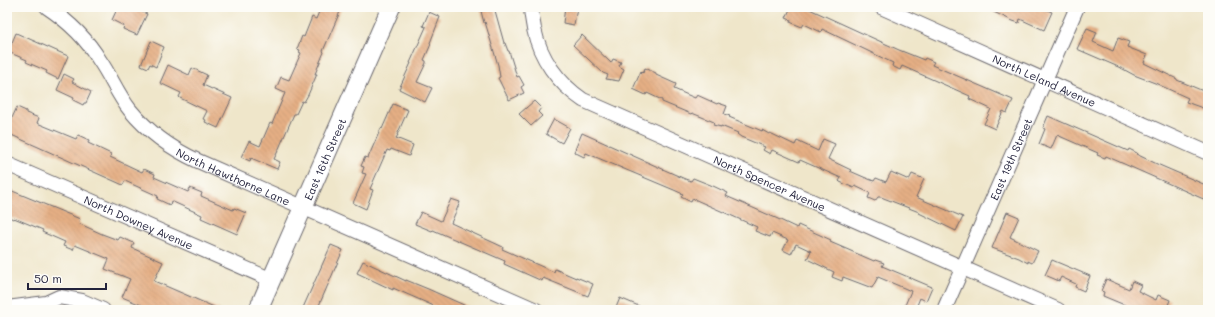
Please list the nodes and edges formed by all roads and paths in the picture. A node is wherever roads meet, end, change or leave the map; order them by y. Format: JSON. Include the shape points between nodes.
{"nodes":[{"id":1,"x":47,"y":7,"type":"edge"},
{"id":2,"x":391,"y":7,"type":"edge"},
{"id":3,"x":532,"y":7,"type":"edge"},
{"id":4,"x":881,"y":7,"type":"edge"},
{"id":5,"x":1077,"y":7,"type":"edge"},
{"id":6,"x":1045,"y":79,"type":"junction"},
{"id":7,"x":1208,"y":153,"type":"edge"},
{"id":8,"x":7,"y":164,"type":"edge"},
{"id":9,"x":303,"y":208,"type":"junction"},
{"id":10,"x":962,"y":268,"type":"junction"},
{"id":11,"x":272,"y":280,"type":"junction"},
{"id":12,"x":45,"y":306,"type":"edge"},
{"id":13,"x":7,"y":308,"type":"edge"},
{"id":14,"x":103,"y":310,"type":"edge"},
{"id":15,"x":258,"y":310,"type":"edge"},
{"id":16,"x":536,"y":310,"type":"edge"},
{"id":17,"x":944,"y":310,"type":"edge"},
{"id":18,"x":1058,"y":310,"type":"edge"}],
"edges":[{"from":1,"to":9,"type":"street","name":"North Hawthorne Lane","via":[[84,39],[98,57],[129,109],[157,137],[190,157]]},
{"from":2,"to":9,"type":"main road","name":"East 16th Street"},
{"from":3,"to":10,"type":"street","name":"North Spencer Avenue","via":[[535,34],[551,70],[583,100]]},
{"from":4,"to":6,"type":"street","name":"North Leland Avenue"},
{"from":5,"to":6,"type":"street","name":"East 19th Street"},
{"from":6,"to":7,"type":"street","name":"North Leland Avenue"},
{"from":6,"to":10,"type":"street","name":"East 19th Street"},
{"from":8,"to":11,"type":"street","name":"North Downey Avenue"},
{"from":9,"to":11,"type":"main road","name":"East 16th Street"},
{"from":9,"to":16,"type":"street","name":"North Hawthorne Lane"},
{"from":10,"to":17,"type":"street","name":"East 19th Street"},
{"from":10,"to":18,"type":"street","name":"North Spencer Avenue"},
{"from":11,"to":15,"type":"main road","name":"East 16th Street"},
{"from":12,"to":13,"type":"street"},
{"from":12,"to":14,"type":"street","via":[[59,297],[82,301]]}]}
